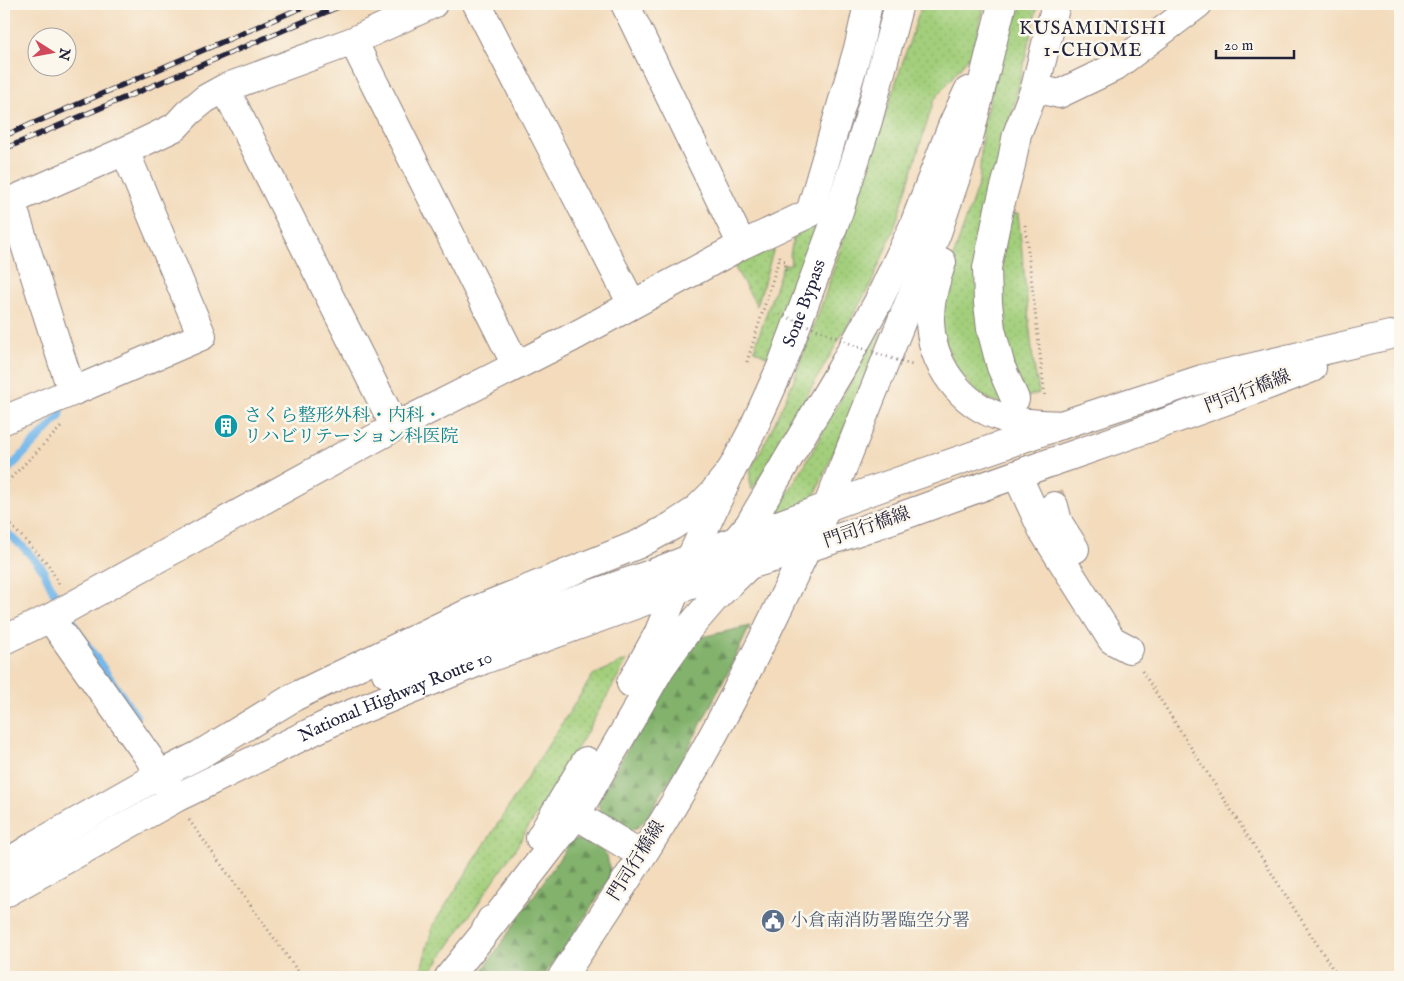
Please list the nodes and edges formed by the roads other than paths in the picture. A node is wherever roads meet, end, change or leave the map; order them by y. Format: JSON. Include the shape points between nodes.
{"nodes":[{"id":1,"x":433,"y":4,"type":"edge"},
{"id":2,"x":477,"y":4,"type":"edge"},
{"id":3,"x":625,"y":4,"type":"edge"},
{"id":4,"x":868,"y":4,"type":"edge"},
{"id":5,"x":1002,"y":4,"type":"edge"},
{"id":6,"x":1056,"y":4,"type":"edge"},
{"id":7,"x":1198,"y":4,"type":"edge"},
{"id":8,"x":898,"y":7,"type":"edge"},
{"id":9,"x":995,"y":30,"type":"junction"},
{"id":10,"x":353,"y":41,"type":"junction"},
{"id":11,"x":224,"y":88,"type":"junction"},
{"id":12,"x":1035,"y":88,"type":"junction"},
{"id":13,"x":968,"y":142,"type":"junction"},
{"id":14,"x":125,"y":152,"type":"junction"},
{"id":15,"x":8,"y":202,"type":"edge"},
{"id":16,"x":742,"y":244,"type":"junction"},
{"id":17,"x":632,"y":304,"type":"junction"},
{"id":18,"x":1395,"y":334,"type":"edge"},
{"id":19,"x":516,"y":366,"type":"junction"},
{"id":20,"x":68,"y":394,"type":"junction"},
{"id":21,"x":1015,"y":399,"type":"tunnel mouth"},
{"id":22,"x":4,"y":420,"type":"edge"},
{"id":23,"x":1061,"y":425,"type":"junction"},
{"id":24,"x":395,"y":427,"type":"junction"},
{"id":25,"x":732,"y":468,"type":"junction"},
{"id":26,"x":1017,"y":475,"type":"junction"},
{"id":27,"x":1054,"y":506,"type":"tunnel mouth"},
{"id":28,"x":828,"y":507,"type":"junction"},
{"id":29,"x":749,"y":539,"type":"junction"},
{"id":30,"x":807,"y":548,"type":"junction"},
{"id":31,"x":690,"y":558,"type":"junction"},
{"id":32,"x":749,"y":566,"type":"junction"},
{"id":33,"x":676,"y":590,"type":"junction"},
{"id":34,"x":781,"y":602,"type":"junction"},
{"id":35,"x":638,"y":604,"type":"junction"},
{"id":36,"x":61,"y":612,"type":"junction"},
{"id":37,"x":658,"y":634,"type":"junction"},
{"id":38,"x":4,"y":640,"type":"edge"},
{"id":39,"x":199,"y":754,"type":"junction"},
{"id":40,"x":159,"y":775,"type":"junction"},
{"id":41,"x":176,"y":798,"type":"junction"},
{"id":42,"x":568,"y":810,"type":"junction"},
{"id":43,"x":642,"y":855,"type":"junction"},
{"id":44,"x":4,"y":865,"type":"edge"},
{"id":45,"x":4,"y":894,"type":"edge"},
{"id":46,"x":449,"y":977,"type":"edge"},
{"id":47,"x":562,"y":977,"type":"edge"}],
"edges":[{"from":1,"to":10,"type":"main road"},
{"from":2,"to":17,"type":"main road"},
{"from":3,"to":16,"type":"main road"},
{"from":4,"to":16,"type":"main road","via":[[810,213]]},
{"from":5,"to":9,"type":"main road"},
{"from":6,"to":12,"type":"main road"},
{"from":7,"to":12,"type":"main road","via":[[1113,68],[1059,94]]},
{"from":8,"to":25,"type":"main road","name":"Sone Bypass","via":[[868,121],[839,211],[781,368]]},
{"from":9,"to":13,"type":"main road"},
{"from":9,"to":29,"type":"main road","via":[[952,126],[913,228],[878,302]]},
{"from":10,"to":11,"type":"main road"},
{"from":10,"to":19,"type":"main road"},
{"from":11,"to":14,"type":"main road","via":[[205,99],[175,127]]},
{"from":11,"to":24,"type":"main road"},
{"from":12,"to":21,"type":"main road","via":[[1017,134],[987,268],[992,329],[1001,367]]},
{"from":13,"to":23,"type":"main road","via":[[964,198],[932,296],[931,335],[937,356],[955,388],[987,412],[1032,424]]},
{"from":13,"to":28,"type":"main road","via":[[933,242]]},
{"from":14,"to":15,"type":"main road"},
{"from":14,"to":20,"type":"main road","via":[[202,336]]},
{"from":15,"to":20,"type":"main road"},
{"from":16,"to":17,"type":"main road"},
{"from":17,"to":19,"type":"main road"},
{"from":18,"to":23,"type":"main road","name":"門司行橋線","via":[[1202,379]]},
{"from":18,"to":26,"type":"main road","name":"門司行橋線","via":[[1252,392]]},
{"from":19,"to":24,"type":"main road"},
{"from":20,"to":22,"type":"main road"},
{"from":23,"to":28,"type":"main road","name":"門司行橋線"},
{"from":24,"to":36,"type":"main road"},
{"from":25,"to":29,"type":"main road","via":[[735,500]]},
{"from":25,"to":31,"type":"main road","name":"Sone Bypass"},
{"from":25,"to":39,"type":"main road","via":[[695,511],[640,544],[466,614],[294,697]]},
{"from":26,"to":27,"type":"main road","via":[[1043,531],[1112,640],[1129,649],[1127,634],[1058,522]]},
{"from":26,"to":30,"type":"main road","name":"門司行橋線"},
{"from":28,"to":29,"type":"main road","name":"門司行橋線","via":[[796,526]]},
{"from":28,"to":30,"type":"main road"},
{"from":29,"to":30,"type":"main road"},
{"from":29,"to":31,"type":"main road"},
{"from":29,"to":32,"type":"main road"},
{"from":29,"to":32,"type":"main road"},
{"from":29,"to":33,"type":"main road"},
{"from":30,"to":32,"type":"main road","name":"National Highway Route 10"},
{"from":30,"to":34,"type":"main road","name":"門司行橋線"},
{"from":31,"to":33,"type":"main road","name":"Sone Bypass"},
{"from":31,"to":39,"type":"main road","via":[[469,638]]},
{"from":32,"to":33,"type":"main road","name":"National Highway Route 10"},
{"from":32,"to":34,"type":"main road","via":[[771,580]]},
{"from":32,"to":42,"type":"main road","via":[[695,621]]},
{"from":33,"to":35,"type":"main road","name":"National Highway Route 10"},
{"from":33,"to":37,"type":"main road"},
{"from":34,"to":43,"type":"main road","name":"門司行橋線","via":[[685,786]]},
{"from":35,"to":37,"type":"main road","via":[[654,613],[658,620]]},
{"from":35,"to":41,"type":"main road","name":"National Highway Route 10","via":[[483,660],[336,720]]},
{"from":36,"to":38,"type":"main road"},
{"from":36,"to":40,"type":"main road"},
{"from":37,"to":42,"type":"main road","via":[[585,763]]},
{"from":39,"to":40,"type":"main road"},
{"from":40,"to":41,"type":"main road"},
{"from":40,"to":44,"type":"main road"},
{"from":41,"to":45,"type":"main road","name":"National Highway Route 10"},
{"from":42,"to":43,"type":"main road"},
{"from":42,"to":46,"type":"main road","via":[[483,935]]},
{"from":43,"to":47,"type":"main road","name":"門司行橋線"}]}
